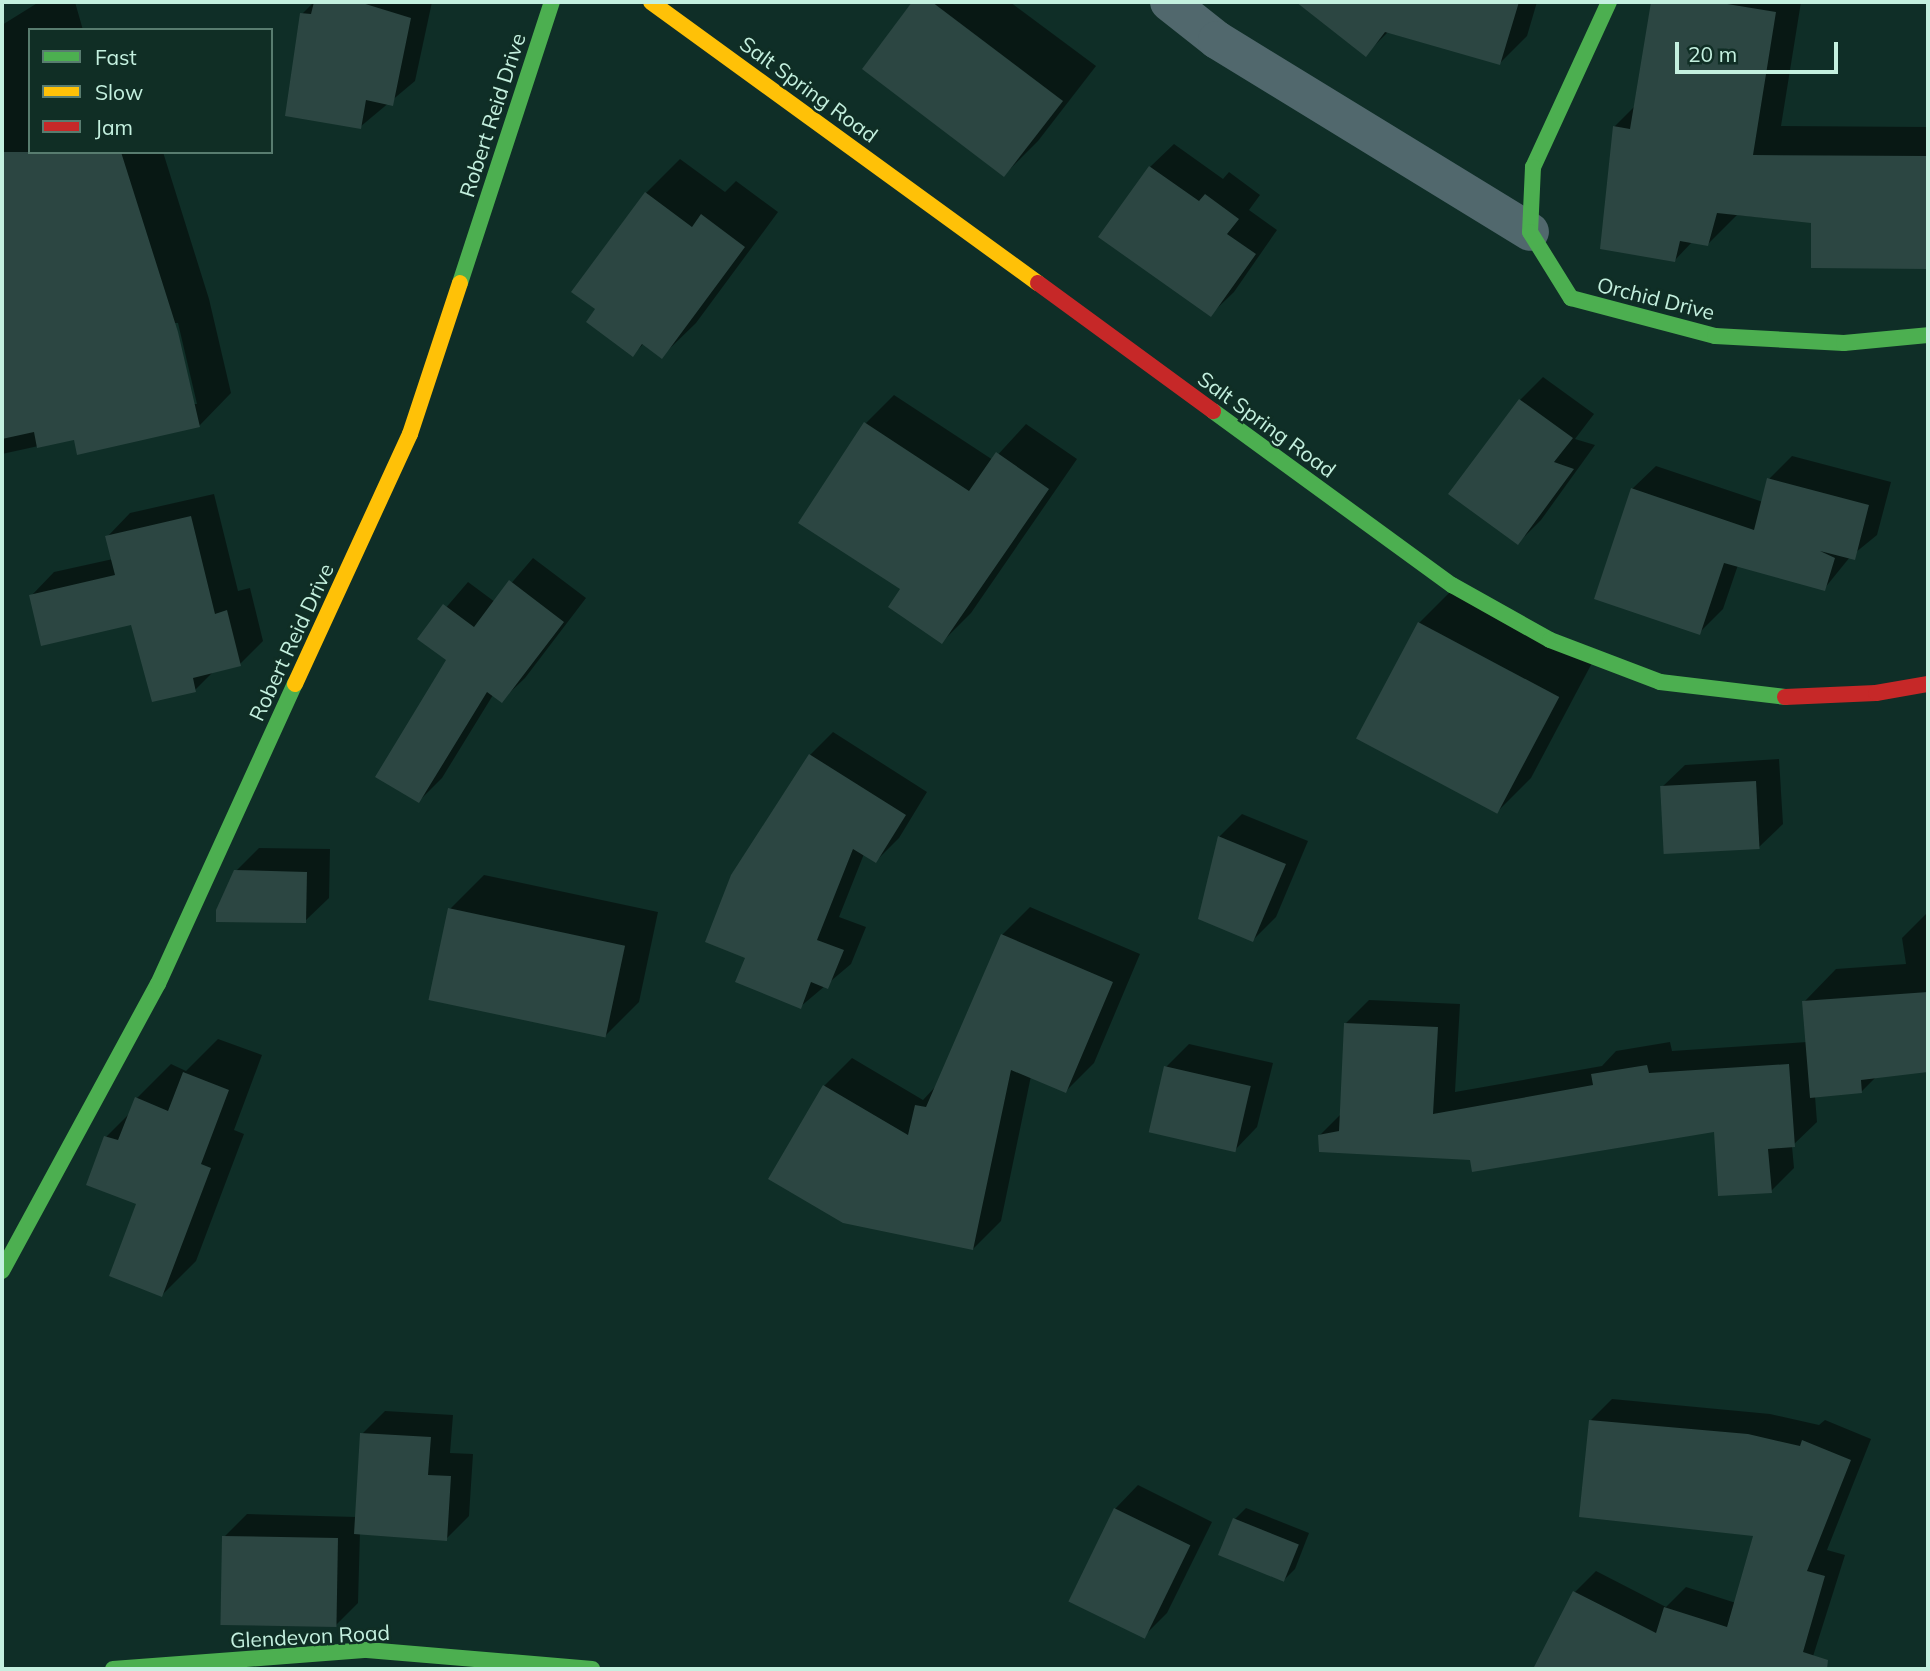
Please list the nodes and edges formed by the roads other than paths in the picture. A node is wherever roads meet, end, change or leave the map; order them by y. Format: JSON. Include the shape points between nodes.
{"nodes":[{"id":1,"x":552,"y":2,"type":"edge"},
{"id":2,"x":651,"y":2,"type":"edge"},
{"id":3,"x":1169,"y":2,"type":"edge"},
{"id":4,"x":1609,"y":2,"type":"edge"},
{"id":5,"x":1530,"y":232,"type":"junction"},
{"id":6,"x":1928,"y":335,"type":"edge"},
{"id":7,"x":1928,"y":684,"type":"edge"},
{"id":8,"x":2,"y":1271,"type":"edge"},
{"id":9,"x":113,"y":1669,"type":"edge"},
{"id":10,"x":592,"y":1669,"type":"edge"}],
"edges":[{"from":1,"to":8,"type":"street","name":"Robert Reid Drive","via":[[410,434],[158,984]]},
{"from":2,"to":7,"type":"street","name":"Salt Spring Road","via":[[1452,585],[1549,640],[1660,682],[1768,698],[1876,693]]},
{"from":3,"to":5,"type":"street","via":[[1217,40]]},
{"from":4,"to":5,"type":"street","via":[[1533,167]]},
{"from":5,"to":6,"type":"street","name":"Orchid Drive","via":[[1572,299],[1702,332],[1844,343]]},
{"from":9,"to":10,"type":"street","name":"Glendevon Road","via":[[367,1650]]}]}
